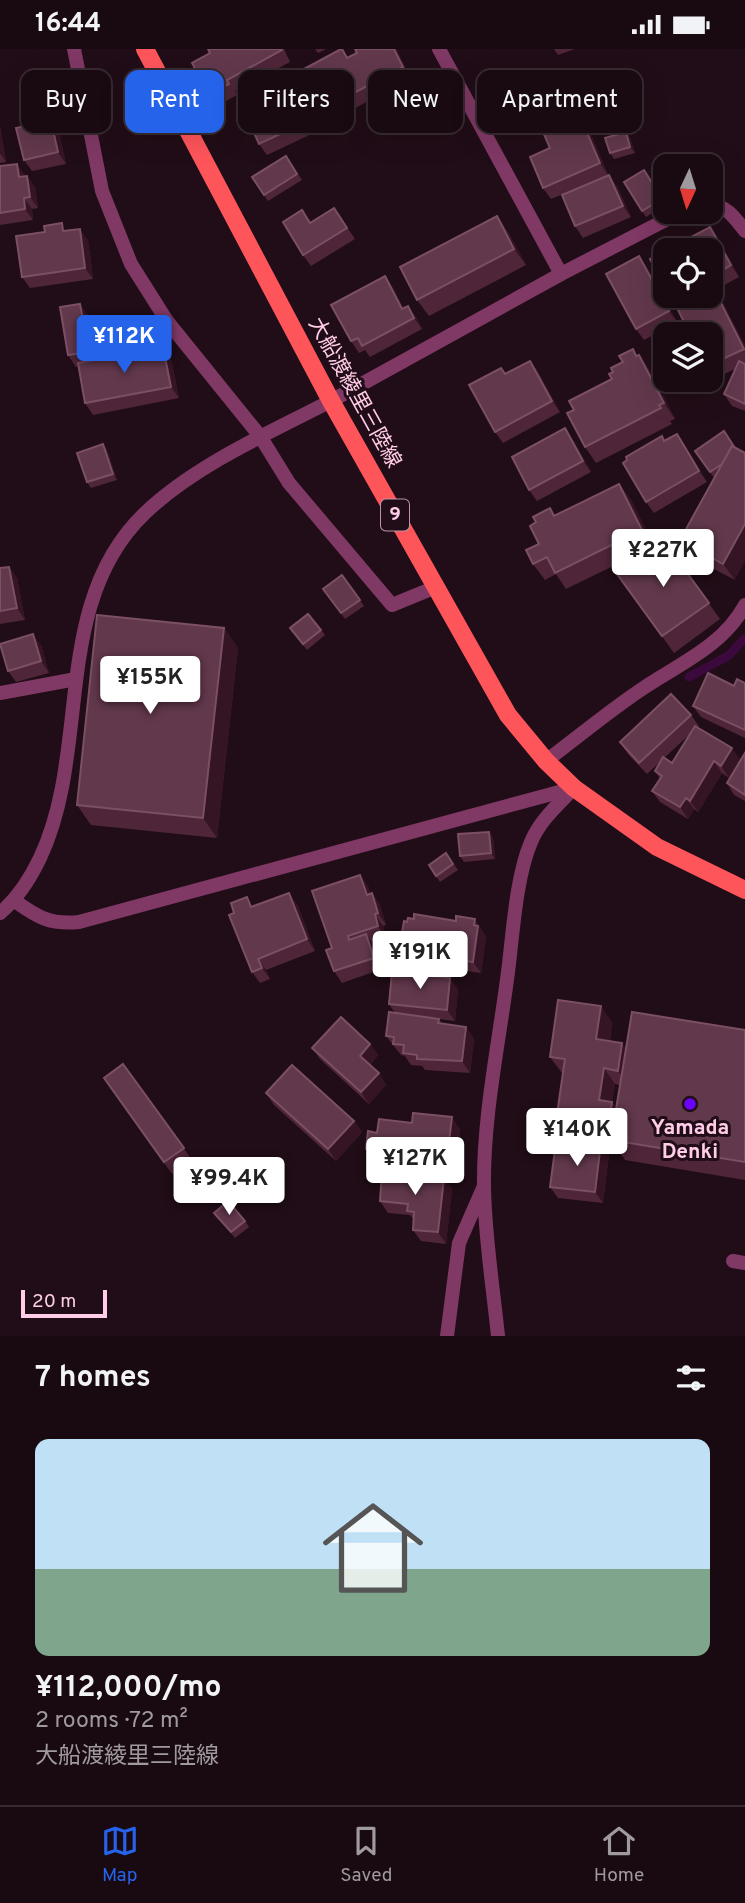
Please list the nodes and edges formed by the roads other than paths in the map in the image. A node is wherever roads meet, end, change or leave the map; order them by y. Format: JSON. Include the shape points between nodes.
{"nodes":[{"id":1,"x":74,"y":49,"type":"edge"},
{"id":2,"x":145,"y":49,"type":"edge"},
{"id":3,"x":439,"y":49,"type":"edge"},
{"id":4,"x":723,"y":208,"type":"edge"},
{"id":5,"x":658,"y":224,"type":"edge"},
{"id":6,"x":745,"y":230,"type":"edge"},
{"id":7,"x":561,"y":274,"type":"junction"},
{"id":8,"x":331,"y":401,"type":"junction"},
{"id":9,"x":260,"y":436,"type":"junction"},
{"id":10,"x":436,"y":587,"type":"junction"},
{"id":11,"x":745,"y":605,"type":"edge"},
{"id":12,"x":76,"y":679,"type":"junction"},
{"id":13,"x":0,"y":693,"type":"edge"},
{"id":14,"x":546,"y":761,"type":"junction"},
{"id":15,"x":574,"y":788,"type":"junction"},
{"id":16,"x":745,"y":890,"type":"edge"},
{"id":17,"x":15,"y":901,"type":"junction"},
{"id":18,"x":0,"y":913,"type":"edge"},
{"id":19,"x":484,"y":1186,"type":"junction"},
{"id":20,"x":447,"y":1336,"type":"edge"},
{"id":21,"x":498,"y":1336,"type":"edge"}],
"edges":[{"from":1,"to":9,"type":"street","via":[[102,191],[131,264],[167,321]]},
{"from":2,"to":8,"type":"main road","name":"大船渡綾里三陸線","number":"9"},
{"from":3,"to":7,"type":"street"},
{"from":4,"to":6,"type":"street"},
{"from":5,"to":7,"type":"street"},
{"from":7,"to":8,"type":"street"},
{"from":8,"to":9,"type":"street"},
{"from":8,"to":10,"type":"main road","name":"大船渡綾里三陸線","number":"9"},
{"from":9,"to":10,"type":"street","via":[[289,484],[392,605]]},
{"from":9,"to":12,"type":"street","via":[[181,484],[144,514],[116,550],[96,586]]},
{"from":10,"to":14,"type":"main road","name":"大船渡綾里三陸線","number":"9","via":[[508,715]]},
{"from":11,"to":14,"type":"street","via":[[716,641],[640,690]]},
{"from":12,"to":13,"type":"street"},
{"from":12,"to":17,"type":"street","via":[[64,783],[52,832]]},
{"from":14,"to":15,"type":"main road","name":"大船渡綾里三陸線","number":"9"},
{"from":15,"to":16,"type":"main road","name":"大船渡綾里三陸線","number":"9","via":[[657,847]]},
{"from":15,"to":17,"type":"street","via":[[79,922],[60,924],[36,916]]},
{"from":15,"to":19,"type":"street","via":[[542,821],[530,843],[521,880]]},
{"from":17,"to":18,"type":"street"},
{"from":19,"to":20,"type":"street","via":[[459,1243]]},
{"from":19,"to":21,"type":"street"}]}
